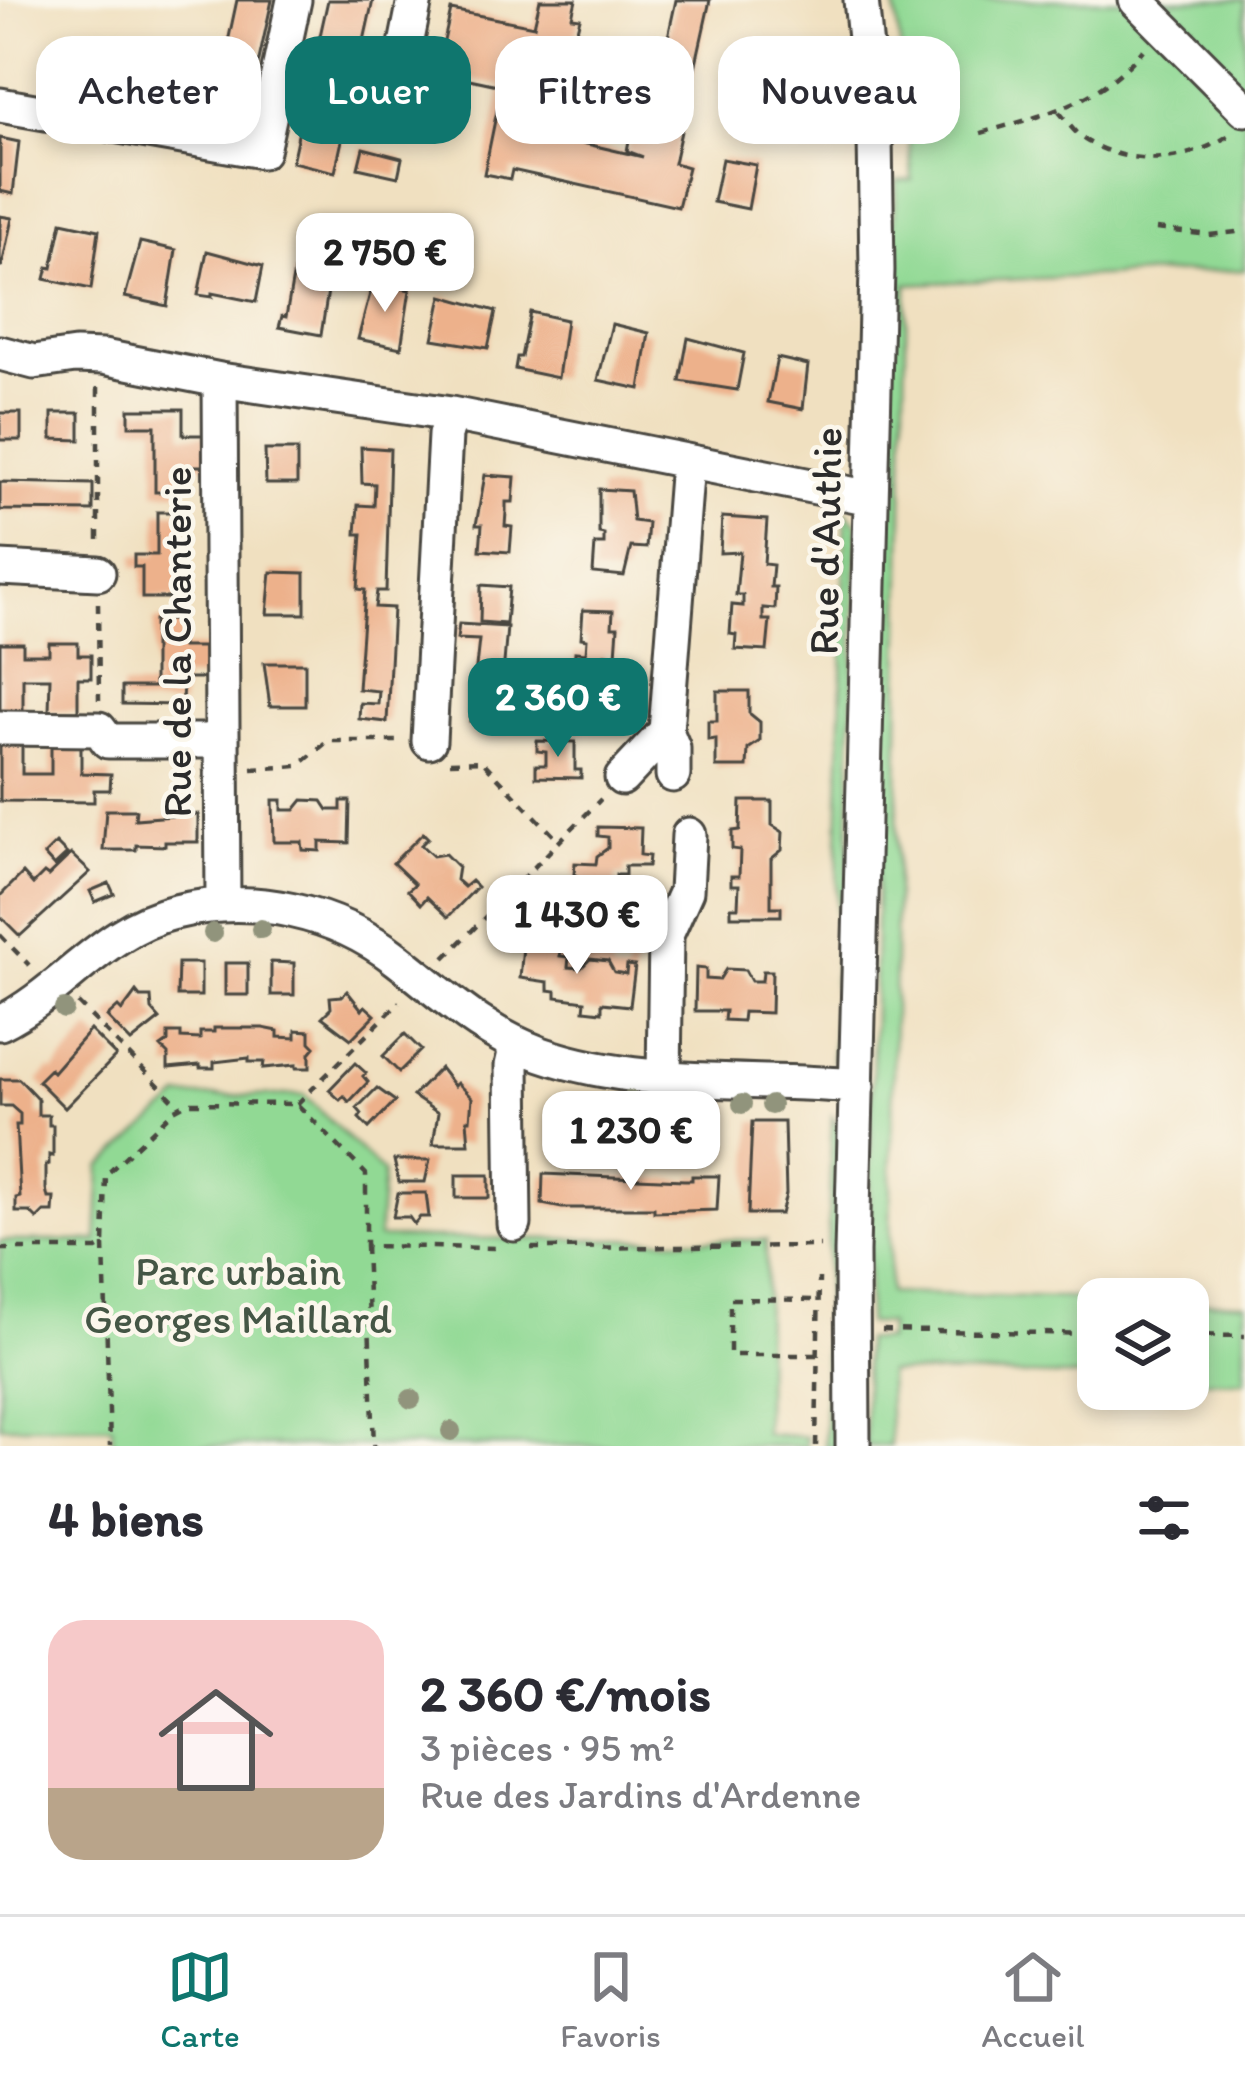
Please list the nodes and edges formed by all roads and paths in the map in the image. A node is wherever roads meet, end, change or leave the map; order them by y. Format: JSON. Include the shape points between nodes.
{"nodes":[{"id":1,"x":294,"y":0,"type":"edge"},
{"id":2,"x":415,"y":0,"type":"edge"},
{"id":3,"x":861,"y":0,"type":"edge"},
{"id":4,"x":1136,"y":0,"type":"edge"},
{"id":5,"x":1162,"y":27,"type":"junction"},
{"id":6,"x":408,"y":36,"type":"edge"},
{"id":7,"x":0,"y":106,"type":"edge"},
{"id":8,"x":1057,"y":110,"type":"junction"},
{"id":9,"x":1240,"y":120,"type":"edge"},
{"id":10,"x":981,"y":133,"type":"dead end"},
{"id":11,"x":1156,"y":229,"type":"dead end"},
{"id":12,"x":1245,"y":231,"type":"edge"},
{"id":13,"x":0,"y":353,"type":"edge"},
{"id":14,"x":220,"y":380,"type":"junction"},
{"id":15,"x":451,"y":414,"type":"junction"},
{"id":16,"x":687,"y":463,"type":"junction"},
{"id":17,"x":871,"y":498,"type":"junction"},
{"id":18,"x":0,"y":568,"type":"edge"},
{"id":19,"x":98,"y":573,"type":"dead end"},
{"id":20,"x":0,"y":728,"type":"edge"},
{"id":21,"x":666,"y":731,"type":"junction"},
{"id":22,"x":429,"y":741,"type":"junction"},
{"id":23,"x":221,"y":756,"type":"junction"},
{"id":24,"x":673,"y":775,"type":"dead end"},
{"id":25,"x":622,"y":778,"type":"joint"},
{"id":26,"x":689,"y":835,"type":"dead end"},
{"id":27,"x":560,"y":841,"type":"junction"},
{"id":28,"x":223,"y":904,"type":"junction"},
{"id":29,"x":0,"y":935,"type":"edge"},
{"id":30,"x":441,"y":962,"type":"dead end"},
{"id":31,"x":42,"y":977,"type":"dead end"},
{"id":32,"x":413,"y":989,"type":"dead end"},
{"id":33,"x":71,"y":997,"type":"dead end"},
{"id":34,"x":0,"y":1023,"type":"edge"},
{"id":35,"x":517,"y":1044,"type":"junction"},
{"id":36,"x":664,"y":1077,"type":"junction"},
{"id":37,"x":857,"y":1085,"type":"junction"},
{"id":38,"x":297,"y":1104,"type":"junction"},
{"id":39,"x":179,"y":1106,"type":"junction"},
{"id":40,"x":514,"y":1224,"type":"dead end"},
{"id":41,"x":104,"y":1245,"type":"junction"},
{"id":42,"x":366,"y":1246,"type":"junction"},
{"id":43,"x":0,"y":1249,"type":"edge"},
{"id":44,"x":818,"y":1300,"type":"junction"},
{"id":45,"x":865,"y":1330,"type":"dead end"},
{"id":46,"x":1077,"y":1334,"type":"edge"},
{"id":47,"x":1209,"y":1336,"type":"edge"},
{"id":48,"x":1245,"y":1336,"type":"edge"},
{"id":49,"x":818,"y":1355,"type":"junction"},
{"id":50,"x":110,"y":1446,"type":"edge"},
{"id":51,"x":374,"y":1446,"type":"edge"},
{"id":52,"x":816,"y":1446,"type":"edge"},
{"id":53,"x":853,"y":1446,"type":"edge"}],
"edges":[{"from":1,"to":7,"type":"street","via":[[262,151]]},
{"from":2,"to":6,"type":"street"},
{"from":3,"to":17,"type":"street","name":"Rue d'Authie","via":[[875,136]]},
{"from":4,"to":5,"type":"street"},
{"from":5,"to":8,"type":"path","via":[[1089,99]]},
{"from":5,"to":9,"type":"street"},
{"from":8,"to":9,"type":"path","via":[[1084,140],[1150,159],[1194,154]]},
{"from":8,"to":10,"type":"path"},
{"from":11,"to":12,"type":"path"},
{"from":13,"to":14,"type":"street","via":[[34,362],[103,357]]},
{"from":14,"to":15,"type":"street"},
{"from":14,"to":23,"type":"street","name":"Rue de la Chanterie"},
{"from":15,"to":16,"type":"street"},
{"from":15,"to":22,"type":"street"},
{"from":16,"to":17,"type":"street"},
{"from":16,"to":21,"type":"street"},
{"from":17,"to":37,"type":"street","name":"Rue d'Authie"},
{"from":18,"to":19,"type":"street"},
{"from":20,"to":23,"type":"street","via":[[99,729],[108,741]]},
{"from":21,"to":24,"type":"street"},
{"from":21,"to":25,"type":"street"},
{"from":22,"to":23,"type":"path","via":[[328,741],[298,766]]},
{"from":22,"to":27,"type":"path","via":[[450,763],[482,761]]},
{"from":23,"to":28,"type":"street","name":"Rue de la Chanterie"},
{"from":25,"to":27,"type":"path"},
{"from":26,"to":36,"type":"street","via":[[686,891],[666,935]]},
{"from":27,"to":30,"type":"path"},
{"from":28,"to":34,"type":"street","via":[[170,913],[126,932]]},
{"from":28,"to":35,"type":"street","via":[[299,911],[350,930]]},
{"from":29,"to":31,"type":"path"},
{"from":32,"to":38,"type":"path"},
{"from":33,"to":39,"type":"path"},
{"from":35,"to":36,"type":"street","via":[[613,1072]]},
{"from":35,"to":40,"type":"street"},
{"from":36,"to":37,"type":"street"},
{"from":37,"to":53,"type":"street","name":"Rue d'Authie"},
{"from":38,"to":39,"type":"path"},
{"from":38,"to":42,"type":"path","via":[[366,1174]]},
{"from":39,"to":41,"type":"path","via":[[106,1175]]},
{"from":41,"to":43,"type":"path"},
{"from":41,"to":50,"type":"path"},
{"from":42,"to":44,"type":"path","via":[[820,1246]]},
{"from":42,"to":51,"type":"path"},
{"from":44,"to":49,"type":"path"},
{"from":44,"to":49,"type":"path","via":[[730,1299],[730,1355]]},
{"from":45,"to":46,"type":"path"},
{"from":47,"to":48,"type":"path"},
{"from":49,"to":52,"type":"path"}]}
